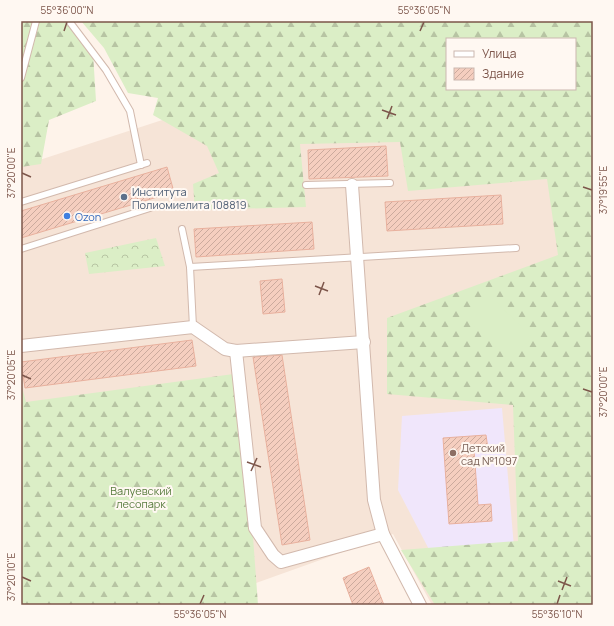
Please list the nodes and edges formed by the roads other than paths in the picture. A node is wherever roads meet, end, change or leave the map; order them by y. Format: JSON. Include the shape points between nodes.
{"nodes":[{"id":1,"x":36,"y":21,"type":"edge"},
{"id":2,"x":69,"y":21,"type":"edge"},
{"id":3,"x":21,"y":78,"type":"edge"},
{"id":4,"x":390,"y":183,"type":"dead end"},
{"id":5,"x":306,"y":185,"type":"dead end"},
{"id":6,"x":352,"y":185,"type":"junction"},
{"id":7,"x":21,"y":202,"type":"edge"},
{"id":8,"x":150,"y":208,"type":"dead end"},
{"id":9,"x":182,"y":229,"type":"dead end"},
{"id":10,"x":516,"y":248,"type":"dead end"},
{"id":11,"x":21,"y":249,"type":"edge"},
{"id":12,"x":358,"y":258,"type":"junction"},
{"id":13,"x":190,"y":267,"type":"junction"},
{"id":14,"x":193,"y":327,"type":"junction"},
{"id":15,"x":364,"y":342,"type":"junction"},
{"id":16,"x":21,"y":346,"type":"edge"},
{"id":17,"x":236,"y":351,"type":"junction"},
{"id":18,"x":383,"y":534,"type":"junction"},
{"id":19,"x":420,"y":605,"type":"edge"}],
"edges":[{"from":1,"to":3,"type":"lane"},
{"from":2,"to":7,"type":"lane","via":[[106,70],[130,111],[144,164]]},
{"from":4,"to":6,"type":"lane"},
{"from":5,"to":6,"type":"lane"},
{"from":6,"to":12,"type":"street"},
{"from":8,"to":11,"type":"lane"},
{"from":9,"to":13,"type":"lane"},
{"from":10,"to":12,"type":"lane"},
{"from":12,"to":13,"type":"lane"},
{"from":12,"to":15,"type":"street"},
{"from":13,"to":14,"type":"lane"},
{"from":14,"to":16,"type":"street"},
{"from":14,"to":17,"type":"street","via":[[225,349]]},
{"from":15,"to":17,"type":"street"},
{"from":15,"to":18,"type":"street","via":[[374,500]]},
{"from":17,"to":18,"type":"street","via":[[255,528],[272,555],[281,562]]},
{"from":18,"to":19,"type":"street"}]}
